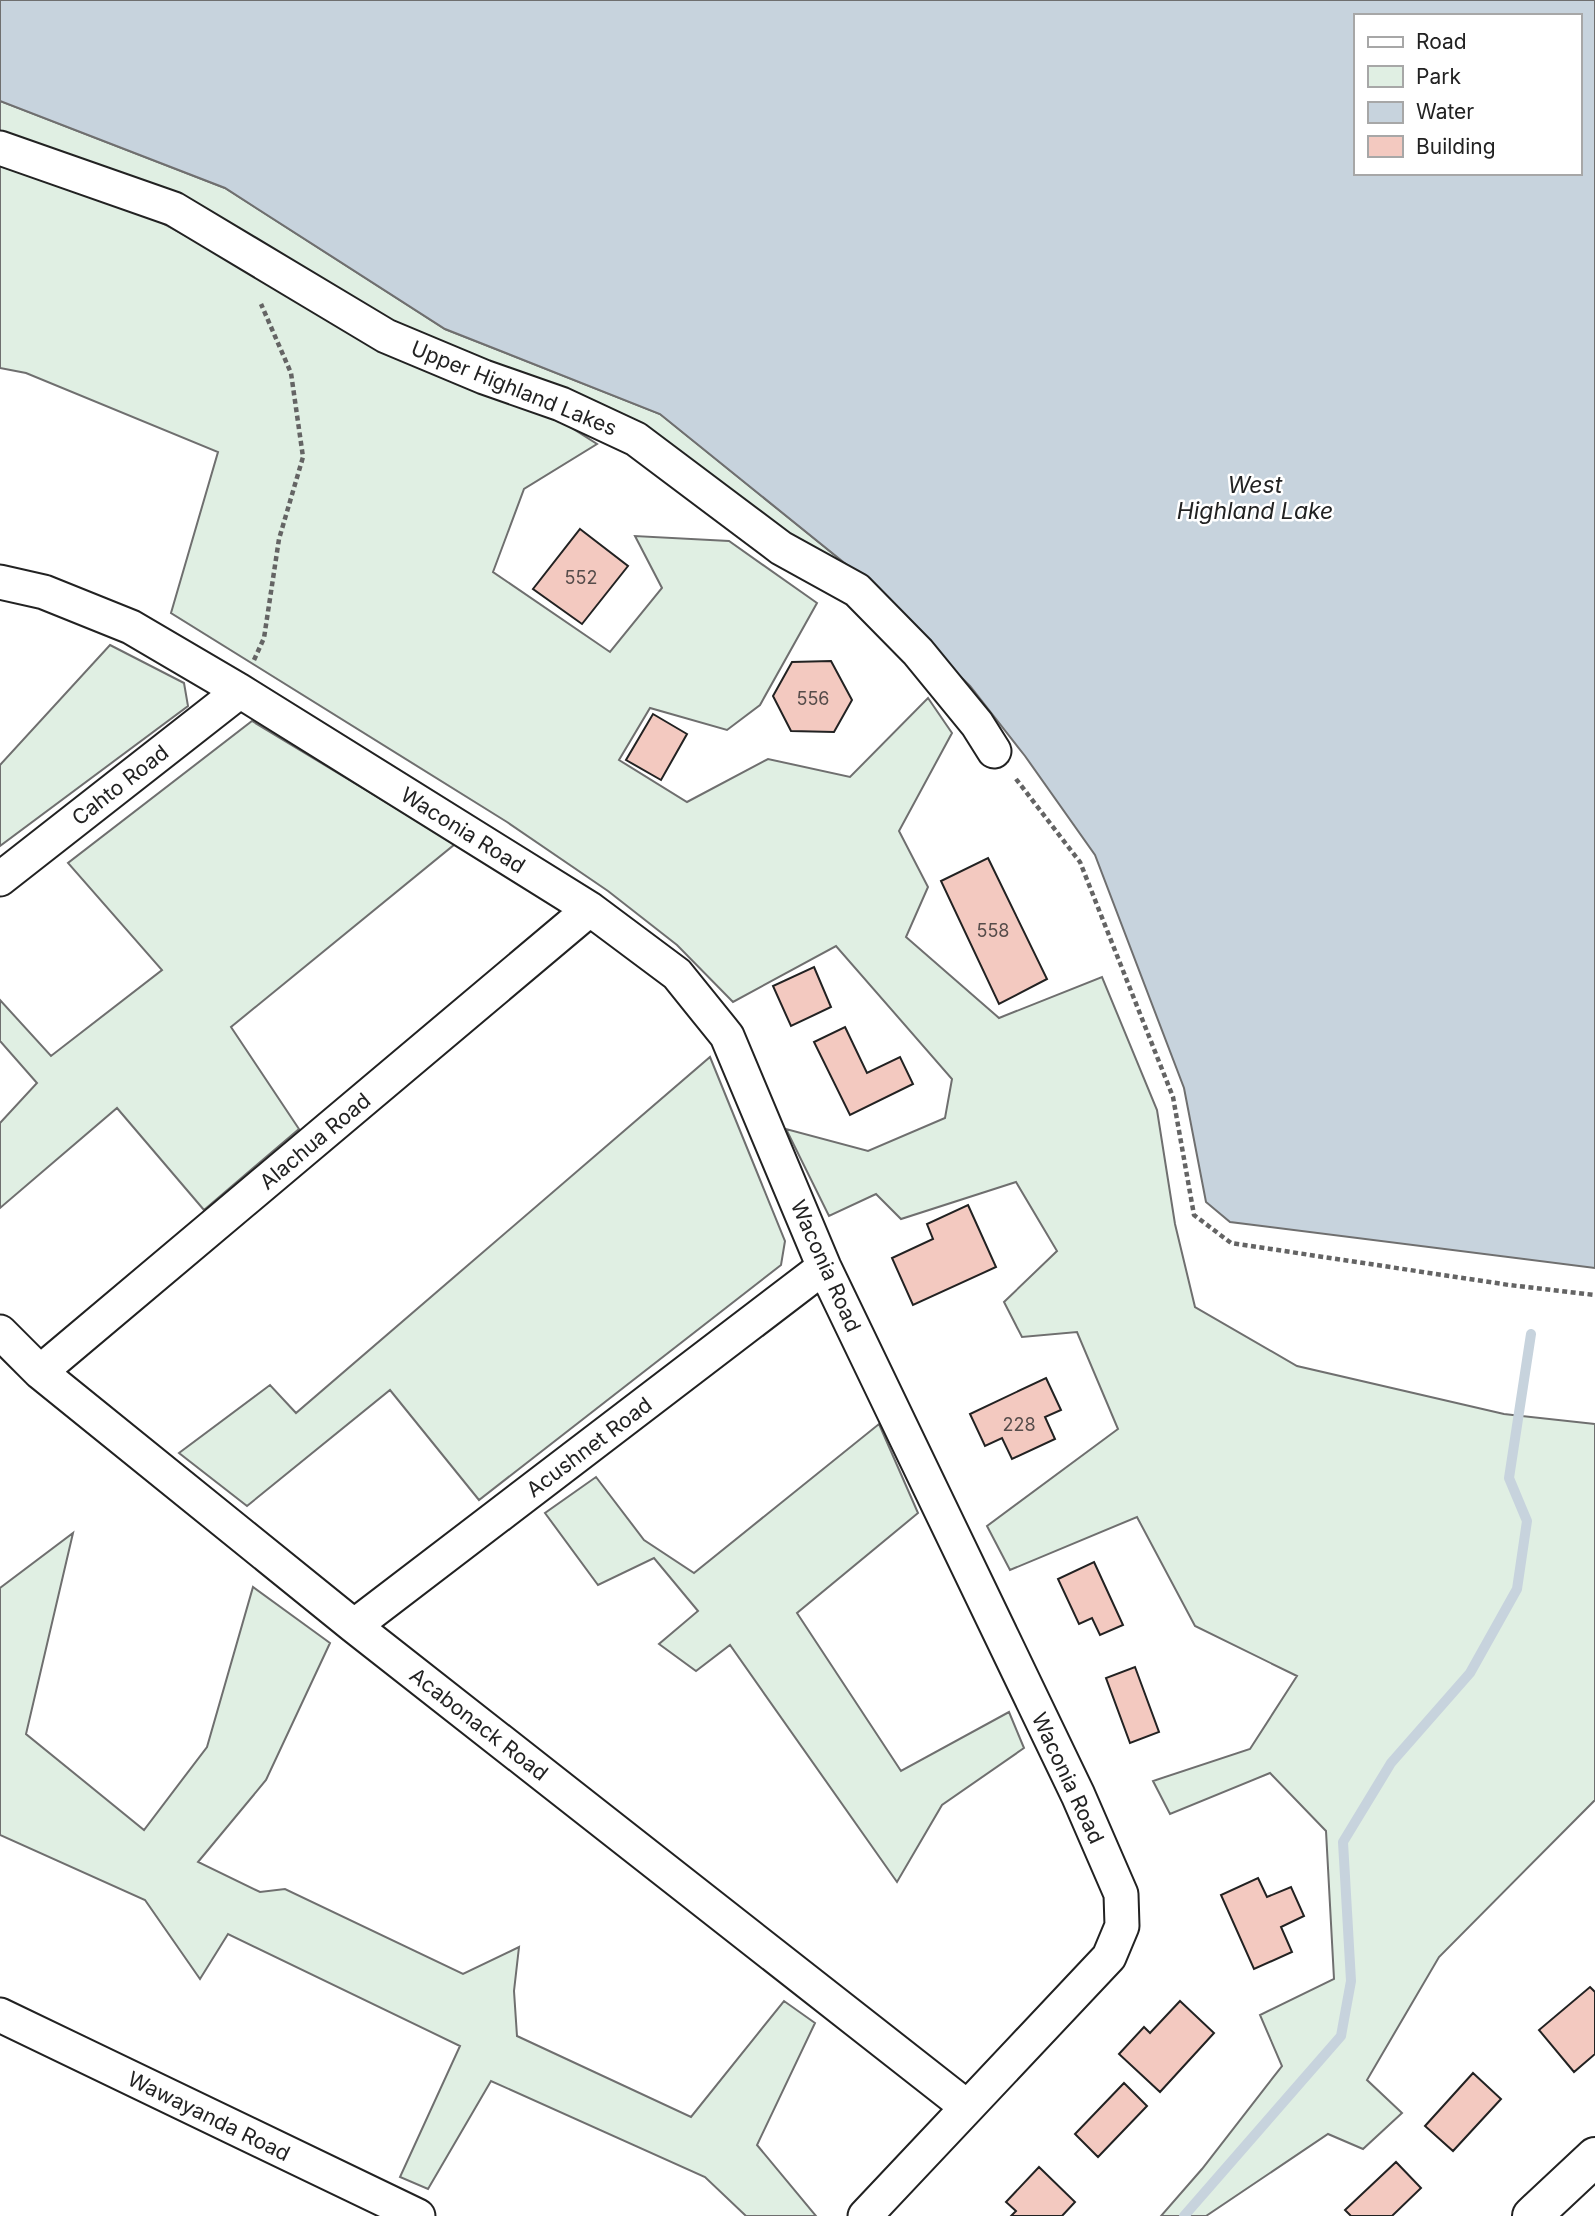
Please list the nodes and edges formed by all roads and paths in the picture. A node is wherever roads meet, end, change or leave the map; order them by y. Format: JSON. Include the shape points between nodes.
{"nodes":[{"id":1,"x":0,"y":148,"type":"edge"},
{"id":2,"x":241,"y":248,"type":"junction"},
{"id":3,"x":0,"y":582,"type":"edge"},
{"id":4,"x":240,"y":691,"type":"junction"},
{"id":5,"x":994,"y":751,"type":"joint"},
{"id":6,"x":0,"y":878,"type":"edge"},
{"id":7,"x":590,"y":909,"type":"junction"},
{"id":8,"x":824,"y":1267,"type":"junction"},
{"id":9,"x":1595,"y":1295,"type":"edge"},
{"id":10,"x":0,"y":1332,"type":"edge"},
{"id":11,"x":40,"y":1372,"type":"junction"},
{"id":12,"x":354,"y":1626,"type":"junction"},
{"id":13,"x":0,"y":2015,"type":"edge"},
{"id":14,"x":967,"y":2107,"type":"junction"},
{"id":15,"x":1595,"y":2157,"type":"edge"},
{"id":16,"x":418,"y":2216,"type":"edge"},
{"id":17,"x":865,"y":2216,"type":"edge"},
{"id":18,"x":1532,"y":2216,"type":"edge"}],
"edges":[{"from":1,"to":2,"type":"street","name":"Upper Highland Lakes","via":[[174,209]]},
{"from":2,"to":4,"type":"path","via":[[291,373],[303,457],[278,539],[264,638]]},
{"from":2,"to":5,"type":"street","name":"Upper Highland Lakes","via":[[386,336],[561,404],[636,439],[781,548],[857,590],[918,652]]},
{"from":3,"to":4,"type":"street","name":"Waconia Road","via":[[44,593],[131,626]]},
{"from":4,"to":6,"type":"street","name":"Cahto Road"},
{"from":4,"to":7,"type":"street","name":"Waconia Road"},
{"from":5,"to":9,"type":"path","via":[[1080,862],[1173,1097],[1194,1216],[1231,1243]]},
{"from":7,"to":8,"type":"street","name":"Waconia Road","via":[[677,974],[727,1036]]},
{"from":7,"to":11,"type":"street","name":"Alachua Road"},
{"from":8,"to":12,"type":"street","name":"Acushnet Road"},
{"from":8,"to":14,"type":"street","name":"Waconia Road","via":[[1121,1894],[1122,1926],[1109,1957]]},
{"from":10,"to":11,"type":"street","name":"Acabonack Road"},
{"from":11,"to":12,"type":"street","name":"Acabonack Road"},
{"from":12,"to":14,"type":"street","name":"Acabonack Road"},
{"from":13,"to":16,"type":"street","name":"Wawayanda Road"},
{"from":14,"to":17,"type":"street","name":"Waconia Road"},
{"from":15,"to":18,"type":"street"}]}
